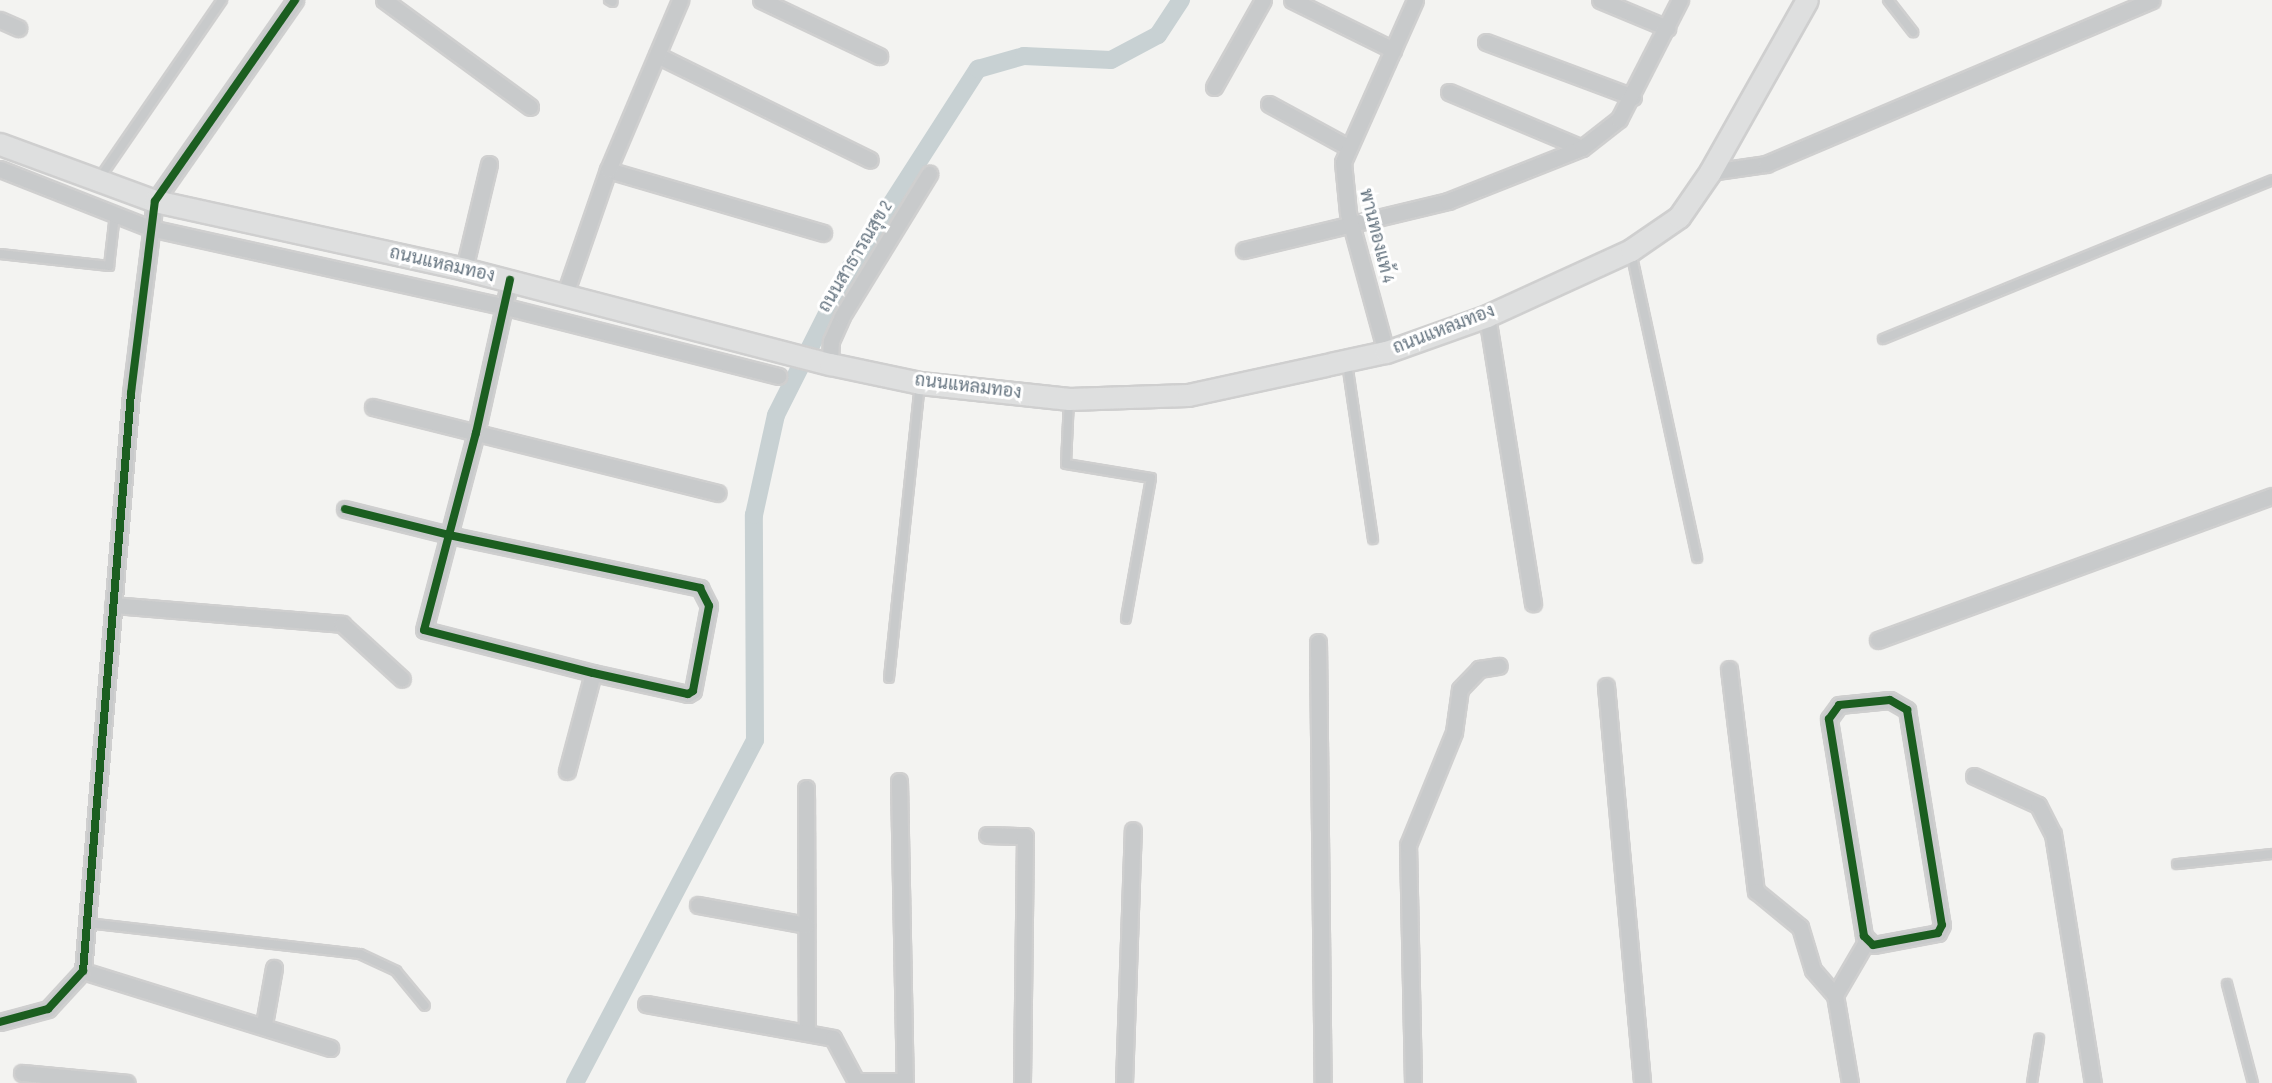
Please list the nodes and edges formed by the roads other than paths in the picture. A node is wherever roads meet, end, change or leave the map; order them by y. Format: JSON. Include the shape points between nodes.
{"nodes":[{"id":1,"x":222,"y":0,"type":"edge"},
{"id":2,"x":295,"y":0,"type":"edge"},
{"id":3,"x":384,"y":0,"type":"edge"},
{"id":4,"x":680,"y":0,"type":"edge"},
{"id":5,"x":761,"y":0,"type":"edge"},
{"id":6,"x":1263,"y":0,"type":"edge"},
{"id":7,"x":1292,"y":0,"type":"edge"},
{"id":8,"x":1415,"y":0,"type":"edge"},
{"id":9,"x":1600,"y":0,"type":"edge"},
{"id":10,"x":1680,"y":0,"type":"edge"},
{"id":11,"x":1807,"y":0,"type":"edge"},
{"id":12,"x":1888,"y":0,"type":"edge"},
{"id":13,"x":2152,"y":0,"type":"edge"},
{"id":14,"x":0,"y":20,"type":"edge"},
{"id":15,"x":18,"y":28,"type":"dead end"},
{"id":16,"x":1667,"y":28,"type":"junction"},
{"id":17,"x":1913,"y":32,"type":"dead end"},
{"id":18,"x":1486,"y":42,"type":"dead end"},
{"id":19,"x":1393,"y":50,"type":"junction"},
{"id":20,"x":657,"y":55,"type":"junction"},
{"id":21,"x":879,"y":56,"type":"dead end"},
{"id":22,"x":1215,"y":87,"type":"dead end"},
{"id":23,"x":1449,"y":92,"type":"dead end"},
{"id":24,"x":1633,"y":97,"type":"junction"},
{"id":25,"x":1269,"y":104,"type":"dead end"},
{"id":26,"x":530,"y":107,"type":"dead end"},
{"id":27,"x":0,"y":144,"type":"edge"},
{"id":28,"x":1346,"y":146,"type":"junction"},
{"id":29,"x":1582,"y":148,"type":"junction"},
{"id":30,"x":870,"y":160,"type":"dead end"},
{"id":31,"x":489,"y":164,"type":"dead end"},
{"id":32,"x":0,"y":169,"type":"edge"},
{"id":33,"x":608,"y":170,"type":"junction"},
{"id":34,"x":1710,"y":172,"type":"junction"},
{"id":35,"x":929,"y":174,"type":"dead end"},
{"id":36,"x":2272,"y":180,"type":"edge"},
{"id":37,"x":98,"y":181,"type":"junction"},
{"id":38,"x":155,"y":201,"type":"junction"},
{"id":39,"x":115,"y":214,"type":"junction"},
{"id":40,"x":1352,"y":225,"type":"junction"},
{"id":41,"x":150,"y":228,"type":"junction"},
{"id":42,"x":823,"y":233,"type":"dead end"},
{"id":43,"x":1244,"y":250,"type":"dead end"},
{"id":44,"x":1631,"y":250,"type":"junction"},
{"id":45,"x":0,"y":254,"type":"edge"},
{"id":46,"x":464,"y":269,"type":"junction"},
{"id":47,"x":510,"y":280,"type":"junction"},
{"id":48,"x":566,"y":294,"type":"junction"},
{"id":49,"x":506,"y":307,"type":"junction"},
{"id":50,"x":1487,"y":316,"type":"junction"},
{"id":51,"x":1883,"y":339,"type":"dead end"},
{"id":52,"x":1386,"y":352,"type":"junction"},
{"id":53,"x":1346,"y":361,"type":"junction"},
{"id":54,"x":823,"y":363,"type":"junction"},
{"id":55,"x":778,"y":376,"type":"dead end"},
{"id":56,"x":920,"y":383,"type":"junction"},
{"id":57,"x":1069,"y":399,"type":"junction"},
{"id":58,"x":374,"y":406,"type":"dead end"},
{"id":59,"x":476,"y":434,"type":"junction"},
{"id":60,"x":717,"y":493,"type":"dead end"},
{"id":61,"x":2272,"y":496,"type":"edge"},
{"id":62,"x":345,"y":509,"type":"dead end"},
{"id":63,"x":449,"y":536,"type":"junction"},
{"id":64,"x":1374,"y":539,"type":"dead end"},
{"id":65,"x":1697,"y":558,"type":"dead end"},
{"id":66,"x":1533,"y":603,"type":"dead end"},
{"id":67,"x":113,"y":605,"type":"junction"},
{"id":68,"x":1126,"y":619,"type":"dead end"},
{"id":69,"x":1878,"y":640,"type":"dead end"},
{"id":70,"x":1318,"y":642,"type":"dead end"},
{"id":71,"x":1498,"y":666,"type":"dead end"},
{"id":72,"x":1729,"y":669,"type":"dead end"},
{"id":73,"x":592,"y":673,"type":"junction"},
{"id":74,"x":889,"y":678,"type":"dead end"},
{"id":75,"x":402,"y":679,"type":"dead end"},
{"id":76,"x":1606,"y":687,"type":"dead end"},
{"id":77,"x":567,"y":771,"type":"dead end"},
{"id":78,"x":1974,"y":776,"type":"dead end"},
{"id":79,"x":899,"y":781,"type":"dead end"},
{"id":80,"x":806,"y":788,"type":"dead end"},
{"id":81,"x":1134,"y":830,"type":"dead end"},
{"id":82,"x":987,"y":835,"type":"dead end"},
{"id":83,"x":2272,"y":854,"type":"edge"},
{"id":84,"x":2177,"y":864,"type":"dead end"},
{"id":85,"x":698,"y":905,"type":"dead end"},
{"id":86,"x":87,"y":923,"type":"junction"},
{"id":87,"x":806,"y":925,"type":"junction"},
{"id":88,"x":1866,"y":942,"type":"junction"},
{"id":89,"x":274,"y":968,"type":"dead end"},
{"id":90,"x":83,"y":971,"type":"junction"},
{"id":91,"x":2227,"y":984,"type":"dead end"},
{"id":92,"x":1835,"y":994,"type":"junction"},
{"id":93,"x":646,"y":1004,"type":"dead end"},
{"id":94,"x":425,"y":1006,"type":"dead end"},
{"id":95,"x":0,"y":1022,"type":"edge"},
{"id":96,"x":264,"y":1024,"type":"junction"},
{"id":97,"x":807,"y":1033,"type":"junction"},
{"id":98,"x":2039,"y":1039,"type":"dead end"},
{"id":99,"x":330,"y":1048,"type":"dead end"},
{"id":100,"x":22,"y":1073,"type":"dead end"},
{"id":101,"x":857,"y":1082,"type":"edge"},
{"id":102,"x":905,"y":1082,"type":"edge"},
{"id":103,"x":127,"y":1083,"type":"edge"},
{"id":104,"x":1022,"y":1083,"type":"edge"},
{"id":105,"x":1124,"y":1083,"type":"edge"},
{"id":106,"x":1323,"y":1083,"type":"edge"},
{"id":107,"x":1413,"y":1083,"type":"edge"},
{"id":108,"x":1642,"y":1083,"type":"edge"},
{"id":109,"x":1850,"y":1083,"type":"edge"},
{"id":110,"x":2032,"y":1083,"type":"edge"},
{"id":111,"x":2093,"y":1083,"type":"edge"},
{"id":112,"x":2253,"y":1083,"type":"edge"}],
"edges":[{"from":1,"to":37,"type":"lane"},
{"from":2,"to":38,"type":"street"},
{"from":3,"to":26,"type":"street"},
{"from":4,"to":20,"type":"street"},
{"from":5,"to":21,"type":"street"},
{"from":6,"to":22,"type":"street"},
{"from":7,"to":19,"type":"street"},
{"from":8,"to":19,"type":"street","name":"พานทองแท้ 4"},
{"from":9,"to":16,"type":"street"},
{"from":10,"to":16,"type":"street"},
{"from":11,"to":34,"type":"main road","name":"ถนนแหลมทอง"},
{"from":12,"to":17,"type":"lane"},
{"from":13,"to":34,"type":"street","via":[[1766,164]]},
{"from":14,"to":15,"type":"street"},
{"from":16,"to":24,"type":"street"},
{"from":18,"to":24,"type":"street"},
{"from":19,"to":28,"type":"street","name":"พานทองแท้ 4"},
{"from":20,"to":30,"type":"street"},
{"from":20,"to":33,"type":"street"},
{"from":23,"to":29,"type":"street"},
{"from":24,"to":29,"type":"street","via":[[1619,119]]},
{"from":25,"to":28,"type":"street"},
{"from":27,"to":37,"type":"main road","name":"ถนนแหลมทอง"},
{"from":28,"to":40,"type":"street","name":"พานทองแท้ 4","via":[[1344,184]]},
{"from":29,"to":40,"type":"street","via":[[1448,201]]},
{"from":31,"to":46,"type":"street"},
{"from":32,"to":39,"type":"street"},
{"from":33,"to":42,"type":"street"},
{"from":33,"to":48,"type":"street"},
{"from":34,"to":44,"type":"main road","name":"ถนนแหลมทอง","via":[[1679,217]]},
{"from":35,"to":54,"type":"street","name":"ถนนสาธารณสุข 2","via":[[842,316]]},
{"from":36,"to":51,"type":"lane"},
{"from":37,"to":38,"type":"main road","name":"ถนนแหลมทอง"},
{"from":38,"to":41,"type":"street"},
{"from":38,"to":46,"type":"main road","name":"ถนนแหลมทอง"},
{"from":39,"to":41,"type":"street"},
{"from":39,"to":45,"type":"lane","via":[[109,266]]},
{"from":40,"to":43,"type":"street"},
{"from":40,"to":52,"type":"street","name":"พานทองแท้ 4"},
{"from":41,"to":49,"type":"street"},
{"from":41,"to":67,"type":"street"},
{"from":44,"to":50,"type":"main road","name":"ถนนแหลมทอง"},
{"from":44,"to":65,"type":"lane"},
{"from":46,"to":47,"type":"main road","name":"ถนนแหลมทอง"},
{"from":47,"to":48,"type":"main road","name":"ถนนแหลมทอง"},
{"from":47,"to":49,"type":"street"},
{"from":48,"to":54,"type":"main road","name":"ถนนแหลมทอง"},
{"from":49,"to":55,"type":"street"},
{"from":49,"to":59,"type":"street"},
{"from":50,"to":52,"type":"main road","name":"ถนนแหลมทอง"},
{"from":50,"to":66,"type":"street"},
{"from":52,"to":53,"type":"main road","name":"ถนนแหลมทอง"},
{"from":53,"to":57,"type":"main road","name":"ถนนแหลมทอง","via":[[1188,395]]},
{"from":53,"to":64,"type":"lane"},
{"from":54,"to":56,"type":"main road","name":"ถนนแหลมทอง"},
{"from":56,"to":57,"type":"main road","name":"ถนนแหลมทอง"},
{"from":56,"to":74,"type":"lane"},
{"from":57,"to":68,"type":"lane","via":[[1066,464],[1151,478]]},
{"from":58,"to":59,"type":"street"},
{"from":59,"to":60,"type":"street"},
{"from":59,"to":63,"type":"street"},
{"from":61,"to":69,"type":"street"},
{"from":62,"to":63,"type":"street"},
{"from":63,"to":73,"type":"street","via":[[424,630]]},
{"from":63,"to":73,"type":"street","via":[[707,594],[693,691],[688,694]]},
{"from":67,"to":75,"type":"street","via":[[342,624]]},
{"from":67,"to":86,"type":"street"},
{"from":70,"to":106,"type":"street"},
{"from":71,"to":107,"type":"street","via":[[1479,669],[1460,689],[1454,732],[1408,845]]},
{"from":72,"to":92,"type":"street","via":[[1756,891],[1800,927],[1813,970]]},
{"from":73,"to":77,"type":"street"},
{"from":76,"to":108,"type":"street"},
{"from":78,"to":111,"type":"street","via":[[2038,806],[2053,834]]},
{"from":79,"to":102,"type":"street"},
{"from":80,"to":87,"type":"street"},
{"from":81,"to":105,"type":"street"},
{"from":82,"to":104,"type":"street","via":[[1025,836]]},
{"from":83,"to":84,"type":"lane"},
{"from":85,"to":87,"type":"street"},
{"from":86,"to":90,"type":"street"},
{"from":86,"to":94,"type":"lane","via":[[360,954],[396,971]]},
{"from":87,"to":97,"type":"street"},
{"from":88,"to":88,"type":"street","via":[[1938,933],[1942,925],[1907,710],[1890,700],[1839,705],[1829,719]]},
{"from":88,"to":92,"type":"street"},
{"from":89,"to":96,"type":"street"},
{"from":90,"to":95,"type":"street","via":[[48,1009]]},
{"from":90,"to":96,"type":"street"},
{"from":91,"to":112,"type":"lane"},
{"from":92,"to":109,"type":"street"},
{"from":93,"to":97,"type":"street"},
{"from":96,"to":99,"type":"street"},
{"from":97,"to":101,"type":"street","via":[[833,1038]]},
{"from":98,"to":110,"type":"lane"},
{"from":100,"to":103,"type":"street"},
{"from":101,"to":102,"type":"street"}]}
